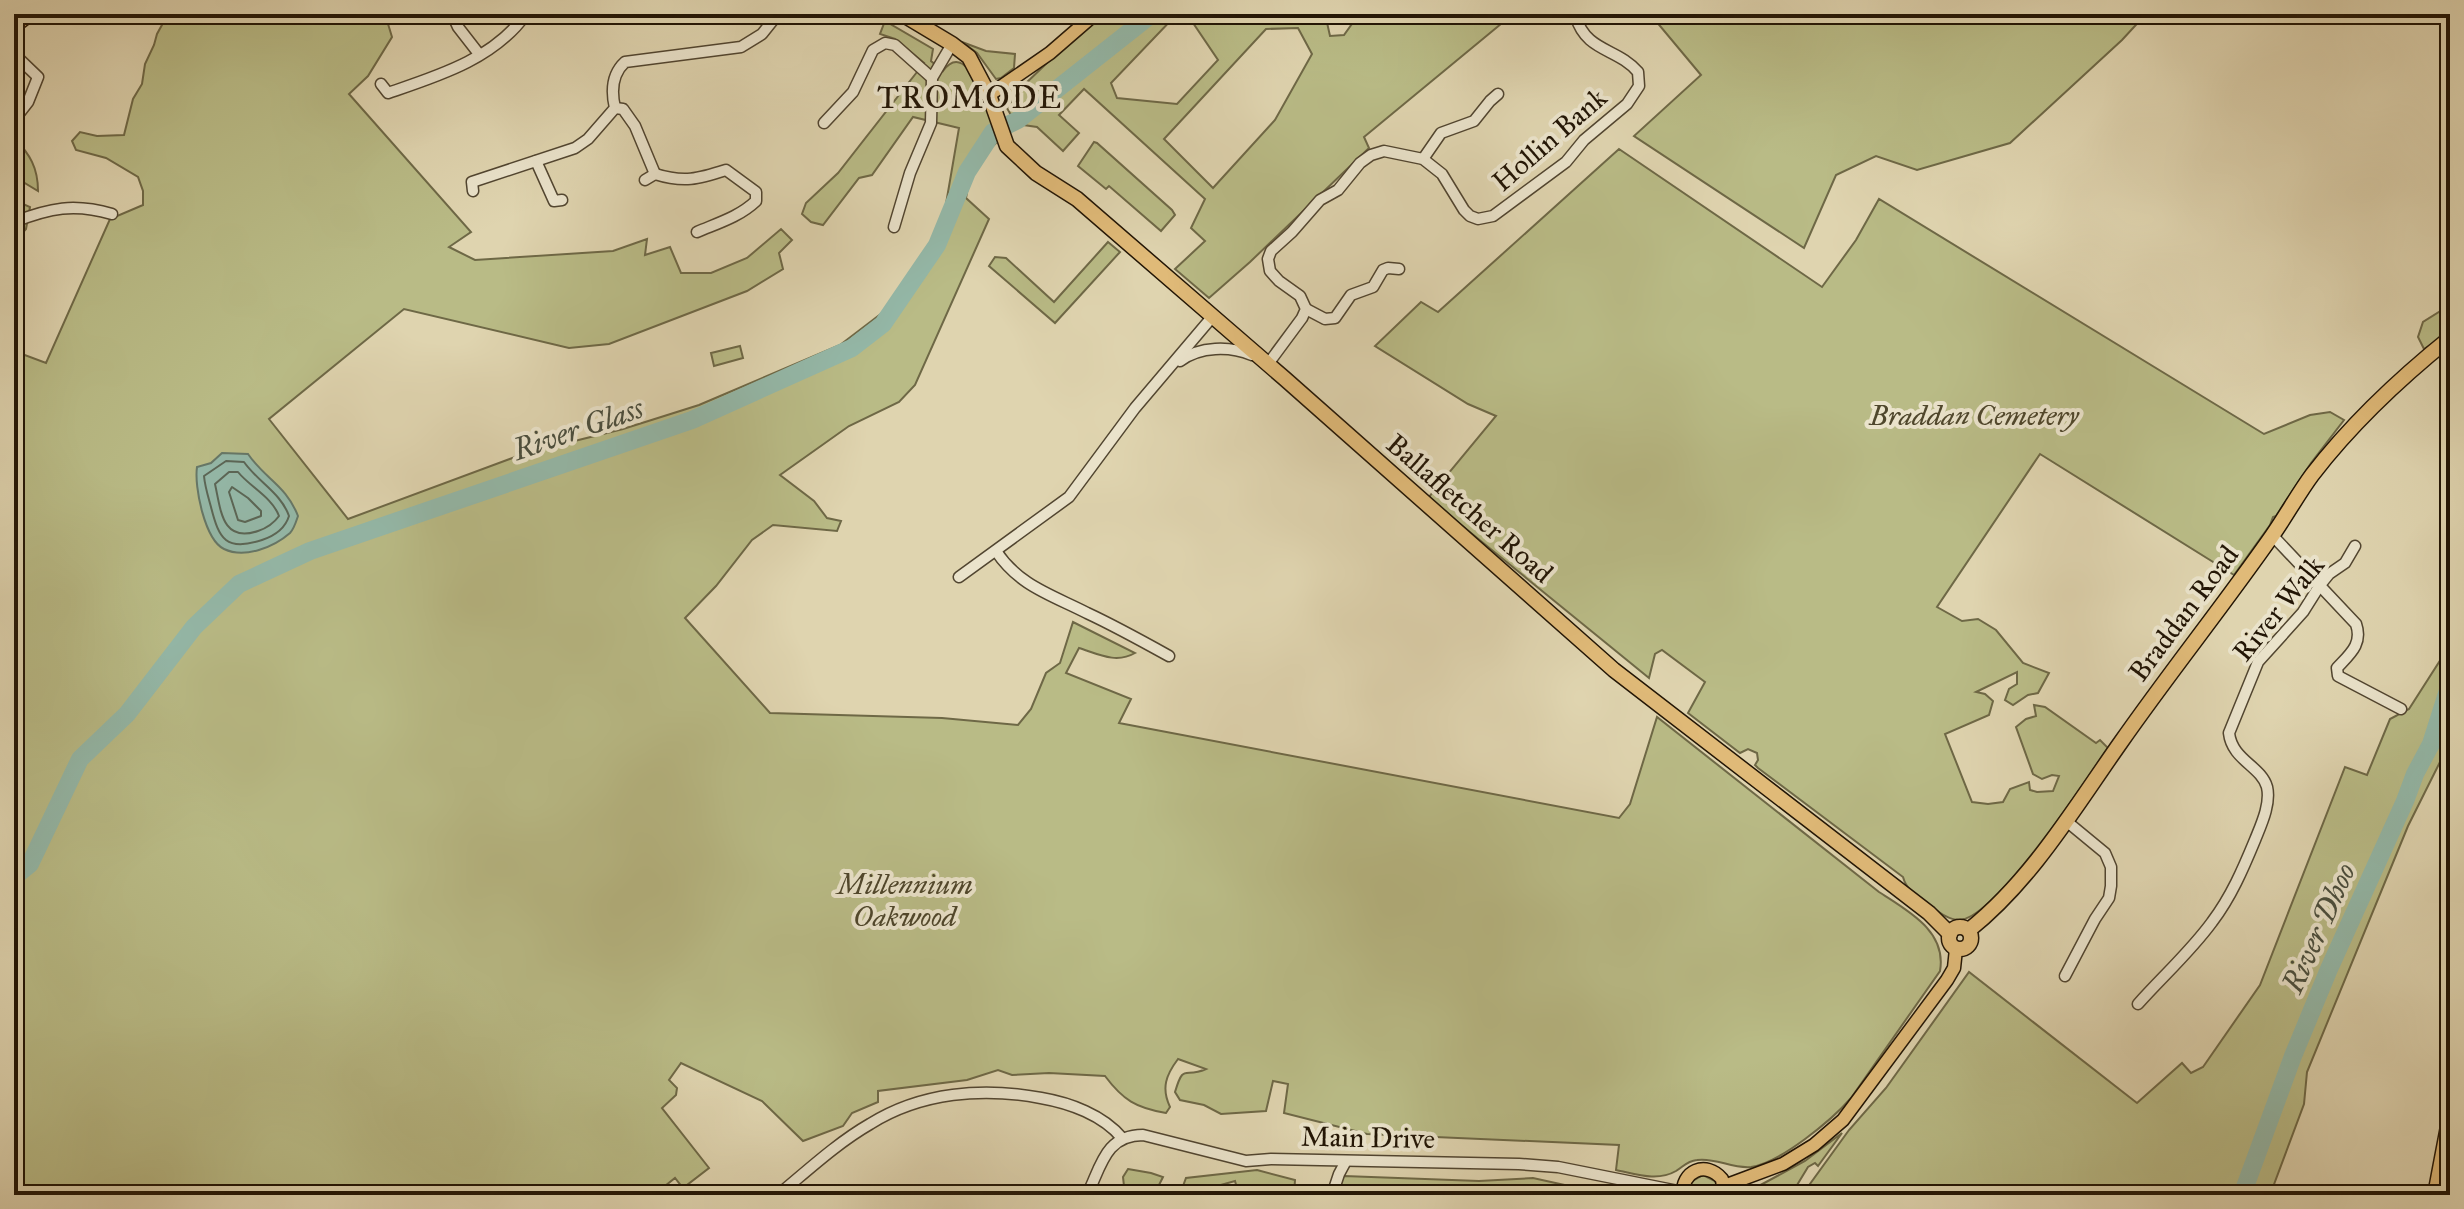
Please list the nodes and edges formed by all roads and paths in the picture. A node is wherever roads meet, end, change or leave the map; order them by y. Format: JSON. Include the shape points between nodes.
{"nodes":[{"id":1,"x":31,"y":14,"type":"edge"},
{"id":2,"x":452,"y":14,"type":"edge"},
{"id":3,"x":526,"y":14,"type":"edge"},
{"id":4,"x":902,"y":14,"type":"edge"},
{"id":5,"x":1095,"y":14,"type":"edge"},
{"id":6,"x":774,"y":15,"type":"edge"},
{"id":7,"x":1576,"y":17,"type":"dead end"},
{"id":8,"x":14,"y":27,"type":"edge"},
{"id":9,"x":952,"y":44,"type":"junction"},
{"id":10,"x":14,"y":54,"type":"edge"},
{"id":11,"x":479,"y":54,"type":"junction"},
{"id":12,"x":932,"y":78,"type":"junction"},
{"id":13,"x":381,"y":84,"type":"dead end"},
{"id":14,"x":1498,"y":94,"type":"dead end"},
{"id":15,"x":989,"y":95,"type":"junction"},
{"id":16,"x":615,"y":108,"type":"junction"},
{"id":17,"x":14,"y":120,"type":"edge"},
{"id":18,"x":823,"y":124,"type":"dead end"},
{"id":19,"x":1423,"y":159,"type":"junction"},
{"id":20,"x":536,"y":161,"type":"junction"},
{"id":21,"x":655,"y":174,"type":"junction"},
{"id":22,"x":645,"y":180,"type":"dead end"},
{"id":23,"x":473,"y":191,"type":"dead end"},
{"id":24,"x":554,"y":202,"type":"dead end"},
{"id":25,"x":112,"y":214,"type":"dead end"},
{"id":26,"x":14,"y":222,"type":"edge"},
{"id":27,"x":894,"y":227,"type":"dead end"},
{"id":28,"x":697,"y":232,"type":"dead end"},
{"id":29,"x":1399,"y":269,"type":"dead end"},
{"id":30,"x":1306,"y":309,"type":"junction"},
{"id":31,"x":1213,"y":316,"type":"junction"},
{"id":32,"x":2450,"y":338,"type":"edge"},
{"id":33,"x":1264,"y":361,"type":"junction"},
{"id":34,"x":1172,"y":366,"type":"junction"},
{"id":35,"x":2273,"y":536,"type":"junction"},
{"id":36,"x":2355,"y":546,"type":"dead end"},
{"id":37,"x":996,"y":551,"type":"junction"},
{"id":38,"x":959,"y":577,"type":"dead end"},
{"id":39,"x":2320,"y":585,"type":"junction"},
{"id":40,"x":1169,"y":656,"type":"dead end"},
{"id":41,"x":2401,"y":709,"type":"dead end"},
{"id":42,"x":2065,"y":820,"type":"junction"},
{"id":43,"x":1969,"y":930,"type":"junction"},
{"id":44,"x":1950,"y":934,"type":"junction"},
{"id":45,"x":1956,"y":949,"type":"junction"},
{"id":46,"x":2065,"y":976,"type":"dead end"},
{"id":47,"x":2138,"y":1004,"type":"dead end"},
{"id":48,"x":2450,"y":1116,"type":"edge"},
{"id":49,"x":1122,"y":1138,"type":"junction"},
{"id":50,"x":1346,"y":1161,"type":"junction"},
{"id":51,"x":1724,"y":1191,"type":"edge"},
{"id":52,"x":1683,"y":1194,"type":"edge"},
{"id":53,"x":778,"y":1195,"type":"edge"},
{"id":54,"x":1087,"y":1195,"type":"edge"},
{"id":55,"x":1332,"y":1195,"type":"edge"},
{"id":56,"x":2435,"y":1195,"type":"edge"}],
"edges":[{"from":1,"to":8,"type":"main road"},
{"from":2,"to":11,"type":"street"},
{"from":3,"to":11,"type":"street"},
{"from":4,"to":9,"type":"highway","name":"Ballafletcher Road"},
{"from":5,"to":15,"type":"main road"},
{"from":6,"to":16,"type":"street","via":[[762,34],[741,47],[625,62],[614,81]]},
{"from":7,"to":19,"type":"street","name":"Hollin Bank","via":[[1575,33],[1631,63],[1640,78],[1627,104],[1566,162],[1502,211],[1478,219],[1464,210],[1442,174]]},
{"from":9,"to":12,"type":"street"},
{"from":9,"to":15,"type":"highway","name":"Ballafletcher Road","via":[[969,57]]},
{"from":10,"to":17,"type":"street","via":[[38,77]]},
{"from":11,"to":13,"type":"street","via":[[460,67],[388,93]]},
{"from":12,"to":18,"type":"street","via":[[895,45],[885,43],[873,50],[853,92]]},
{"from":12,"to":27,"type":"street","via":[[931,123]]},
{"from":14,"to":19,"type":"street","via":[[1474,121],[1441,133]]},
{"from":15,"to":31,"type":"highway","name":"Ballafletcher Road","via":[[1005,141],[1036,173],[1077,199]]},
{"from":16,"to":20,"type":"street","via":[[575,148]]},
{"from":16,"to":21,"type":"street","via":[[623,109],[635,126]]},
{"from":19,"to":30,"type":"street","via":[[1384,151],[1371,155],[1275,245],[1268,259],[1270,271],[1300,296]]},
{"from":20,"to":23,"type":"street","via":[[472,182]]},
{"from":20,"to":24,"type":"street"},
{"from":21,"to":22,"type":"street"},
{"from":21,"to":28,"type":"street","via":[[697,179],[729,166],[756,192],[756,201],[733,218]]},
{"from":25,"to":26,"type":"street","via":[[68,207]]},
{"from":29,"to":30,"type":"street","via":[[1383,270],[1373,287],[1351,295],[1335,318]]},
{"from":30,"to":33,"type":"street"},
{"from":31,"to":33,"type":"highway","name":"Ballafletcher Road"},
{"from":31,"to":34,"type":"street"},
{"from":32,"to":35,"type":"highway","name":"Braddan Road","via":[[2361,418],[2312,475]]},
{"from":33,"to":34,"type":"street","via":[[1242,351],[1215,348],[1187,355]]},
{"from":33,"to":44,"type":"highway","name":"Ballafletcher Road","via":[[1614,670]]},
{"from":34,"to":37,"type":"street","via":[[1069,497]]},
{"from":35,"to":39,"type":"street"},
{"from":35,"to":42,"type":"highway","name":"Braddan Road"},
{"from":36,"to":39,"type":"street","name":"River Walk"},
{"from":37,"to":38,"type":"street"},
{"from":37,"to":40,"type":"street","via":[[1016,576]]},
{"from":39,"to":41,"type":"street","via":[[2358,629],[2358,643],[2337,668],[2338,676]]},
{"from":39,"to":47,"type":"street","name":"River Walk","via":[[2258,662],[2229,733],[2235,752],[2267,781],[2268,800],[2236,884],[2197,941]]},
{"from":42,"to":43,"type":"highway","name":"Braddan Road","via":[[2014,889]]},
{"from":42,"to":46,"type":"street","via":[[2105,853],[2111,867],[2109,898]]},
{"from":43,"to":44,"type":"highway","via":[[1960,927]]},
{"from":43,"to":45,"type":"highway","via":[[1970,944]]},
{"from":44,"to":45,"type":"highway"},
{"from":45,"to":51,"type":"main road","via":[[1947,980],[1843,1120],[1783,1164]]},
{"from":48,"to":56,"type":"highway"},
{"from":49,"to":50,"type":"street","name":"Main Drive","via":[[1143,1135],[1246,1161]]},
{"from":49,"to":53,"type":"street","via":[[1110,1125],[1054,1100],[1023,1094],[952,1094],[871,1122]]},
{"from":49,"to":54,"type":"street","via":[[1110,1147]]},
{"from":50,"to":52,"type":"street","name":"Main Drive","via":[[1558,1167]]},
{"from":50,"to":55,"type":"street"},
{"from":51,"to":52,"type":"main road","via":[[1722,1179],[1711,1170],[1697,1170],[1686,1179]]}]}
